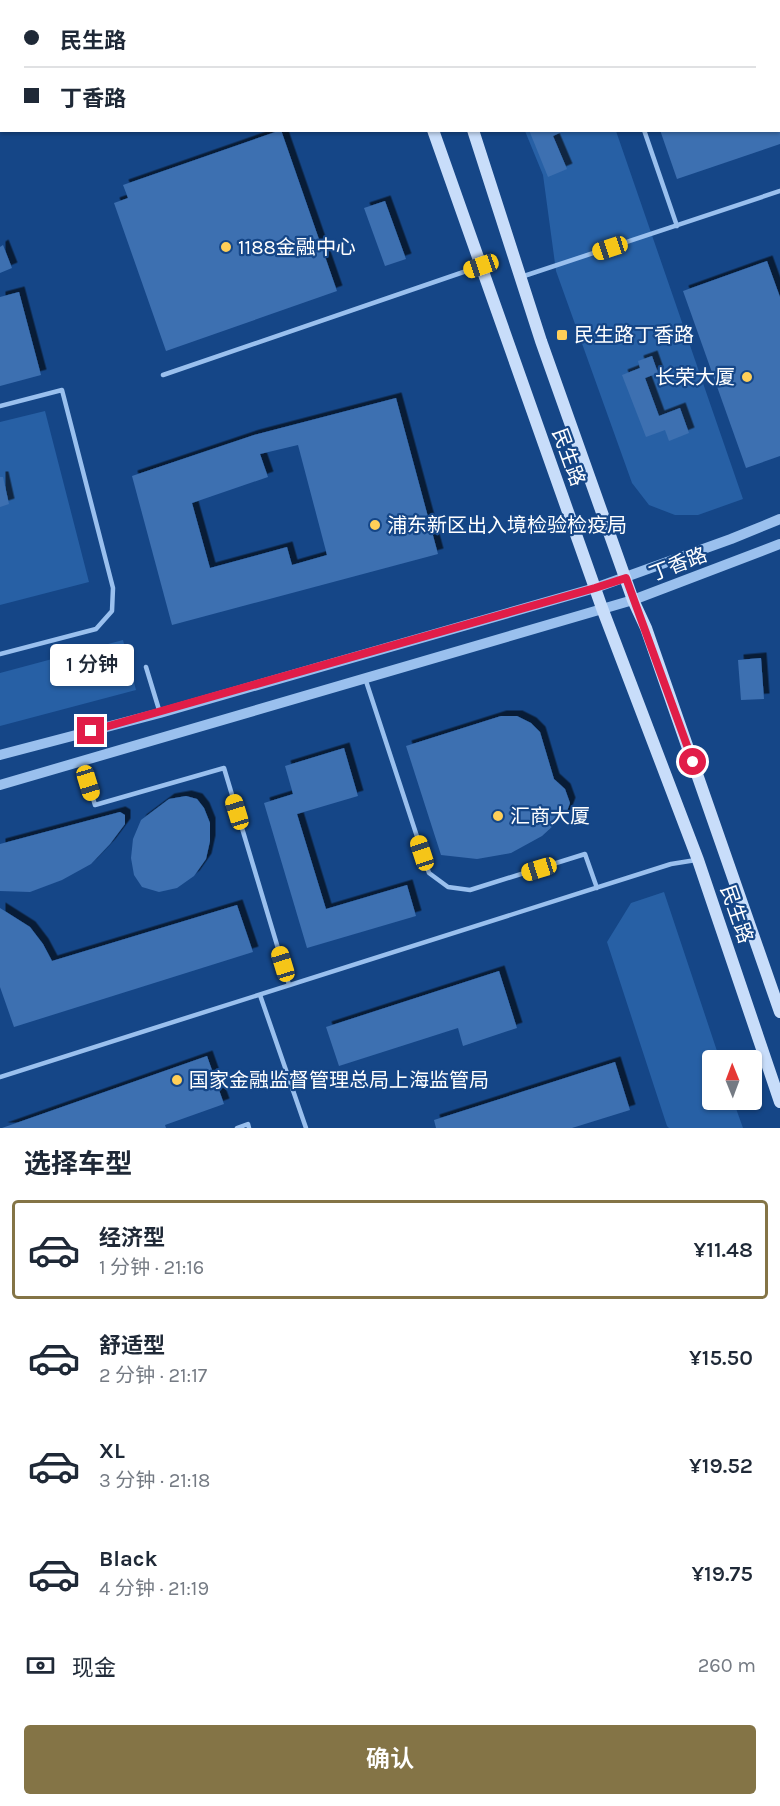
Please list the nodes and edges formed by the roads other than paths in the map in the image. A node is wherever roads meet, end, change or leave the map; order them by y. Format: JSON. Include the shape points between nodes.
{"nodes":[{"id":1,"x":434,"y":132,"type":"edge"},
{"id":2,"x":474,"y":132,"type":"edge"},
{"id":3,"x":645,"y":132,"type":"edge"},
{"id":4,"x":780,"y":191,"type":"edge"},
{"id":5,"x":676,"y":225,"type":"junction"},
{"id":6,"x":481,"y":266,"type":"junction"},
{"id":7,"x":520,"y":277,"type":"junction"},
{"id":8,"x":163,"y":375,"type":"dead end"},
{"id":9,"x":0,"y":406,"type":"edge"},
{"id":10,"x":780,"y":519,"type":"edge"},
{"id":11,"x":780,"y":544,"type":"edge"},
{"id":12,"x":626,"y":578,"type":"junction"},
{"id":13,"x":595,"y":588,"type":"junction"},
{"id":14,"x":633,"y":600,"type":"junction"},
{"id":15,"x":602,"y":608,"type":"junction"},
{"id":16,"x":0,"y":654,"type":"edge"},
{"id":17,"x":146,"y":667,"type":"dead end"},
{"id":18,"x":365,"y":678,"type":"junction"},
{"id":19,"x":160,"y":713,"type":"junction"},
{"id":20,"x":0,"y":755,"type":"edge"},
{"id":21,"x":82,"y":762,"type":"junction"},
{"id":22,"x":0,"y":785,"type":"edge"},
{"id":23,"x":698,"y":860,"type":"junction"},
{"id":24,"x":597,"y":888,"type":"junction"},
{"id":25,"x":289,"y":985,"type":"junction"},
{"id":26,"x":260,"y":994,"type":"junction"},
{"id":27,"x":780,"y":1012,"type":"edge"},
{"id":28,"x":0,"y":1077,"type":"edge"},
{"id":29,"x":780,"y":1102,"type":"edge"},
{"id":30,"x":237,"y":1128,"type":"edge"},
{"id":31,"x":249,"y":1128,"type":"edge"},
{"id":32,"x":306,"y":1128,"type":"edge"}],
"edges":[{"from":1,"to":6,"type":"main road","name":"民生路"},
{"from":2,"to":7,"type":"main road","name":"民生路"},
{"from":3,"to":5,"type":"lane"},
{"from":4,"to":5,"type":"lane"},
{"from":5,"to":7,"type":"lane"},
{"from":6,"to":8,"type":"lane"},
{"from":6,"to":13,"type":"main road","name":"民生路"},
{"from":7,"to":12,"type":"main road","name":"民生路"},
{"from":9,"to":16,"type":"lane","via":[[62,390],[113,588],[111,610],[96,629]]},
{"from":10,"to":12,"type":"street","name":"丁香路"},
{"from":11,"to":14,"type":"street","name":"丁香路"},
{"from":12,"to":13,"type":"street","name":"丁香路"},
{"from":12,"to":14,"type":"main road","name":"民生路"},
{"from":13,"to":15,"type":"main road","name":"民生路"},
{"from":13,"to":19,"type":"street","name":"丁香路"},
{"from":14,"to":15,"type":"street","name":"丁香路"},
{"from":14,"to":27,"type":"main road","name":"民生路"},
{"from":15,"to":18,"type":"street","name":"丁香路"},
{"from":15,"to":23,"type":"main road","name":"民生路"},
{"from":17,"to":19,"type":"lane"},
{"from":18,"to":21,"type":"street","name":"丁香路"},
{"from":18,"to":24,"type":"lane","via":[[429,873],[448,887],[470,890],[585,854]]},
{"from":19,"to":20,"type":"street","name":"丁香路"},
{"from":21,"to":22,"type":"street","name":"丁香路"},
{"from":21,"to":25,"type":"lane","via":[[95,805],[224,768]]},
{"from":23,"to":24,"type":"lane","via":[[671,864]]},
{"from":23,"to":29,"type":"main road","name":"民生路"},
{"from":24,"to":25,"type":"lane"},
{"from":25,"to":26,"type":"lane"},
{"from":26,"to":28,"type":"lane"},
{"from":26,"to":32,"type":"lane"},
{"from":30,"to":31,"type":"lane","via":[[248,1124]]}]}
